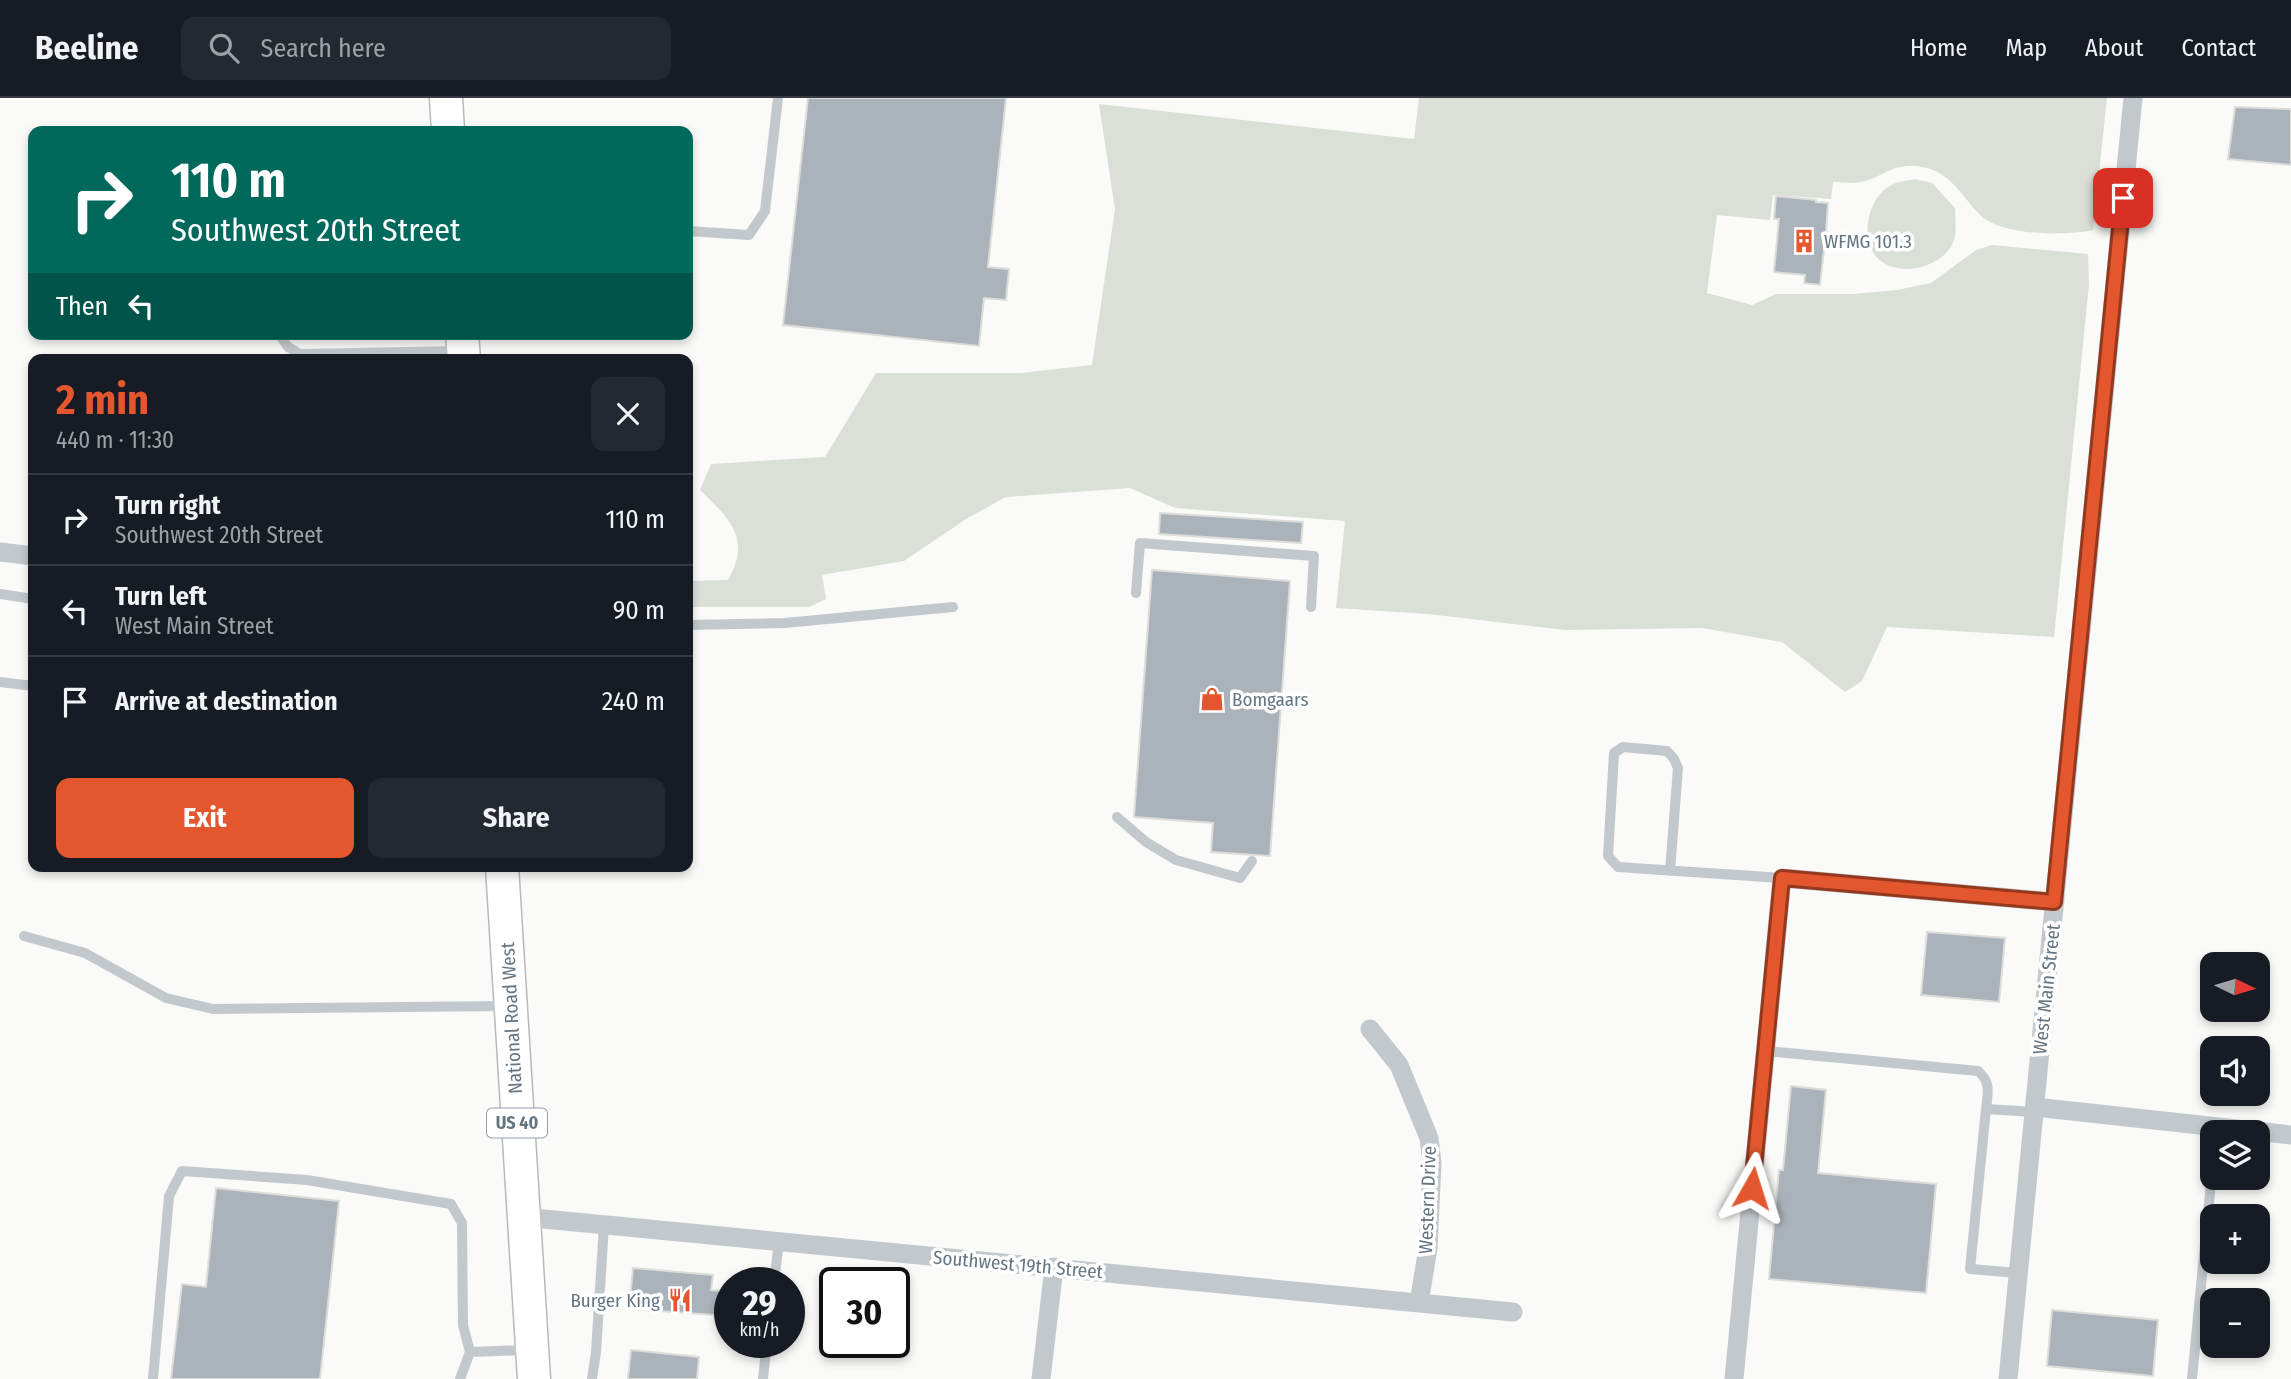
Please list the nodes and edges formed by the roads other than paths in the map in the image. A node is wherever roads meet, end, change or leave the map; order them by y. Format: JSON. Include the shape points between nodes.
{"nodes":[{"id":1,"x":446,"y":98,"type":"edge"},
{"id":2,"x":778,"y":98,"type":"edge"},
{"id":3,"x":2133,"y":98,"type":"edge"},
{"id":4,"x":449,"y":126,"type":"edge"},
{"id":5,"x":693,"y":231,"type":"edge"},
{"id":6,"x":283,"y":340,"type":"edge"},
{"id":7,"x":463,"y":348,"type":"edge"},
{"id":8,"x":300,"y":354,"type":"edge"},
{"id":9,"x":300,"y":354,"type":"edge"},
{"id":10,"x":0,"y":552,"type":"edge"},
{"id":11,"x":28,"y":555,"type":"edge"},
{"id":12,"x":1136,"y":593,"type":"dead end"},
{"id":13,"x":0,"y":594,"type":"edge"},
{"id":14,"x":28,"y":598,"type":"edge"},
{"id":15,"x":953,"y":607,"type":"dead end"},
{"id":16,"x":1311,"y":607,"type":"dead end"},
{"id":17,"x":693,"y":625,"type":"edge"},
{"id":18,"x":0,"y":682,"type":"edge"},
{"id":19,"x":28,"y":686,"type":"edge"},
{"id":20,"x":1117,"y":817,"type":"dead end"},
{"id":21,"x":1252,"y":861,"type":"dead end"},
{"id":22,"x":1671,"y":871,"type":"junction"},
{"id":23,"x":502,"y":872,"type":"edge"},
{"id":24,"x":1782,"y":878,"type":"junction"},
{"id":25,"x":2054,"y":902,"type":"junction"},
{"id":26,"x":24,"y":936,"type":"dead end"},
{"id":27,"x":510,"y":1006,"type":"junction"},
{"id":28,"x":1370,"y":1029,"type":"dead end"},
{"id":29,"x":1766,"y":1051,"type":"junction"},
{"id":30,"x":1986,"y":1109,"type":"junction"},
{"id":31,"x":2034,"y":1110,"type":"junction"},
{"id":32,"x":2200,"y":1128,"type":"edge"},
{"id":33,"x":2270,"y":1134,"type":"edge"},
{"id":34,"x":2291,"y":1135,"type":"edge"},
{"id":35,"x":2210,"y":1190,"type":"edge"},
{"id":36,"x":523,"y":1217,"type":"junction"},
{"id":37,"x":604,"y":1225,"type":"junction"},
{"id":38,"x":779,"y":1241,"type":"junction"},
{"id":39,"x":776,"y":1267,"type":"edge"},
{"id":40,"x":1054,"y":1267,"type":"junction"},
{"id":41,"x":2018,"y":1273,"type":"junction"},
{"id":42,"x":1419,"y":1303,"type":"junction"},
{"id":43,"x":1513,"y":1312,"type":"dead end"},
{"id":44,"x":470,"y":1352,"type":"junction"},
{"id":45,"x":765,"y":1358,"type":"edge"},
{"id":46,"x":533,"y":1364,"type":"edge"},
{"id":47,"x":153,"y":1379,"type":"edge"},
{"id":48,"x":460,"y":1379,"type":"edge"},
{"id":49,"x":592,"y":1379,"type":"edge"},
{"id":50,"x":762,"y":1379,"type":"edge"},
{"id":51,"x":1041,"y":1379,"type":"edge"},
{"id":52,"x":1734,"y":1379,"type":"edge"},
{"id":53,"x":2008,"y":1379,"type":"edge"},
{"id":54,"x":2192,"y":1379,"type":"edge"}],
"edges":[{"from":1,"to":4,"type":"main road"},
{"from":2,"to":5,"type":"lane","via":[[765,211],[749,235]]},
{"from":3,"to":25,"type":"street","name":"West Main Street"},
{"from":6,"to":8,"type":"lane"},
{"from":7,"to":9,"type":"lane"},
{"from":10,"to":11,"type":"street"},
{"from":12,"to":16,"type":"lane","via":[[1140,543],[1314,556]]},
{"from":13,"to":14,"type":"lane"},
{"from":15,"to":17,"type":"lane","via":[[785,623]]},
{"from":18,"to":19,"type":"lane"},
{"from":20,"to":21,"type":"lane","via":[[1176,860],[1240,878]]},
{"from":22,"to":22,"type":"lane","via":[[1618,867],[1608,856],[1614,753],[1623,747],[1667,751],[1678,768]]},
{"from":22,"to":24,"type":"lane"},
{"from":23,"to":27,"type":"main road","name":"National Road West","number":"US 40"},
{"from":24,"to":25,"type":"street"},
{"from":24,"to":29,"type":"street"},
{"from":25,"to":31,"type":"street","name":"West Main Street"},
{"from":26,"to":27,"type":"lane","via":[[85,954],[166,998],[213,1009]]},
{"from":27,"to":36,"type":"main road","name":"National Road West","number":"US 40"},
{"from":28,"to":42,"type":"street","name":"Western Drive","via":[[1399,1065],[1429,1138],[1428,1248]]},
{"from":29,"to":30,"type":"lane","via":[[1978,1071],[1987,1080]]},
{"from":29,"to":52,"type":"street"},
{"from":30,"to":31,"type":"lane"},
{"from":30,"to":41,"type":"lane","via":[[1970,1269]]},
{"from":31,"to":32,"type":"street"},
{"from":31,"to":41,"type":"street","name":"West Main Street"},
{"from":33,"to":34,"type":"street"},
{"from":35,"to":54,"type":"lane"},
{"from":36,"to":37,"type":"street","name":"Southwest 19th Street"},
{"from":36,"to":46,"type":"main road","name":"National Road West","number":"US 40"},
{"from":37,"to":38,"type":"street","name":"Southwest 19th Street"},
{"from":37,"to":49,"type":"lane"},
{"from":38,"to":39,"type":"lane"},
{"from":38,"to":40,"type":"street","name":"Southwest 19th Street"},
{"from":40,"to":42,"type":"street","name":"Southwest 19th Street"},
{"from":40,"to":51,"type":"street"},
{"from":41,"to":53,"type":"street","name":"West Main Street"},
{"from":42,"to":43,"type":"street","name":"Southwest 19th Street"},
{"from":44,"to":46,"type":"lane"},
{"from":44,"to":47,"type":"lane","via":[[463,1325],[462,1223],[451,1204],[307,1180],[182,1171],[169,1196]]},
{"from":44,"to":48,"type":"lane"},
{"from":45,"to":50,"type":"lane"}]}
